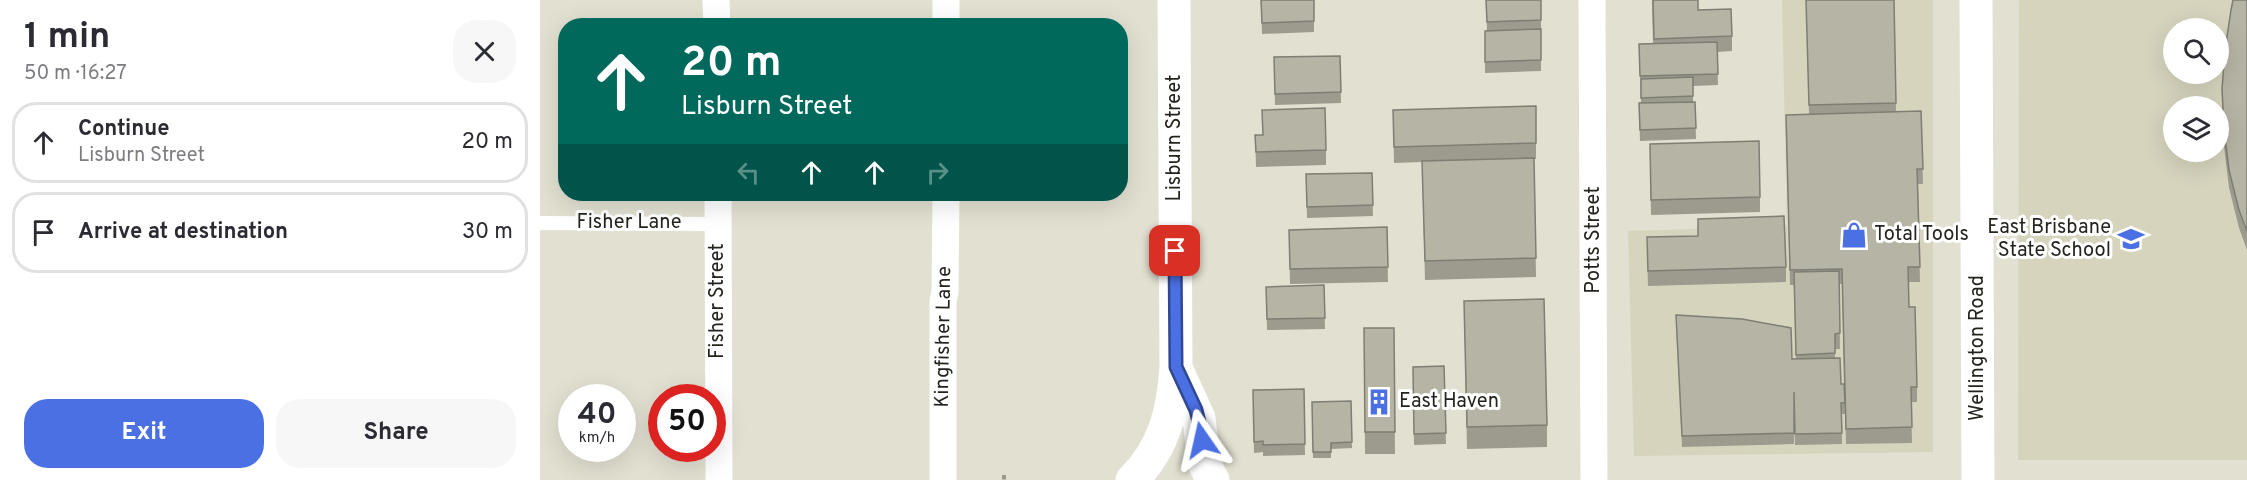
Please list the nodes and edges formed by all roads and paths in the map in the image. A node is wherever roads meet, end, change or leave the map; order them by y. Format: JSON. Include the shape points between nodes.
{"nodes":[{"id":1,"x":716,"y":0,"type":"edge"},
{"id":2,"x":946,"y":0,"type":"edge"},
{"id":3,"x":1174,"y":0,"type":"edge"},
{"id":4,"x":1592,"y":0,"type":"edge"},
{"id":5,"x":1976,"y":0,"type":"edge"},
{"id":6,"x":717,"y":18,"type":"edge"},
{"id":7,"x":946,"y":18,"type":"edge"},
{"id":8,"x":718,"y":201,"type":"edge"},
{"id":9,"x":946,"y":201,"type":"edge"},
{"id":10,"x":540,"y":223,"type":"edge"},
{"id":11,"x":718,"y":224,"type":"junction"},
{"id":12,"x":1176,"y":367,"type":"junction"},
{"id":13,"x":719,"y":480,"type":"edge"},
{"id":14,"x":943,"y":480,"type":"edge"},
{"id":15,"x":1132,"y":480,"type":"edge"},
{"id":16,"x":1213,"y":480,"type":"edge"},
{"id":17,"x":1594,"y":480,"type":"edge"},
{"id":18,"x":1978,"y":480,"type":"edge"}],
"edges":[{"from":1,"to":6,"type":"street"},
{"from":2,"to":7,"type":"street"},
{"from":3,"to":12,"type":"main road","name":"Lisburn Street"},
{"from":4,"to":17,"type":"street","name":"Potts Street"},
{"from":5,"to":18,"type":"main road","name":"Wellington Road"},
{"from":8,"to":11,"type":"street","name":"Fisher Street"},
{"from":9,"to":14,"type":"street","name":"Kingfisher Lane"},
{"from":10,"to":11,"type":"lane","name":"Fisher Lane"},
{"from":11,"to":13,"type":"street","name":"Fisher Street"},
{"from":12,"to":15,"type":"main road","name":"Lisburn Street","via":[[1173,402],[1162,440]]},
{"from":12,"to":16,"type":"main road","via":[[1199,418],[1204,464]]}]}
